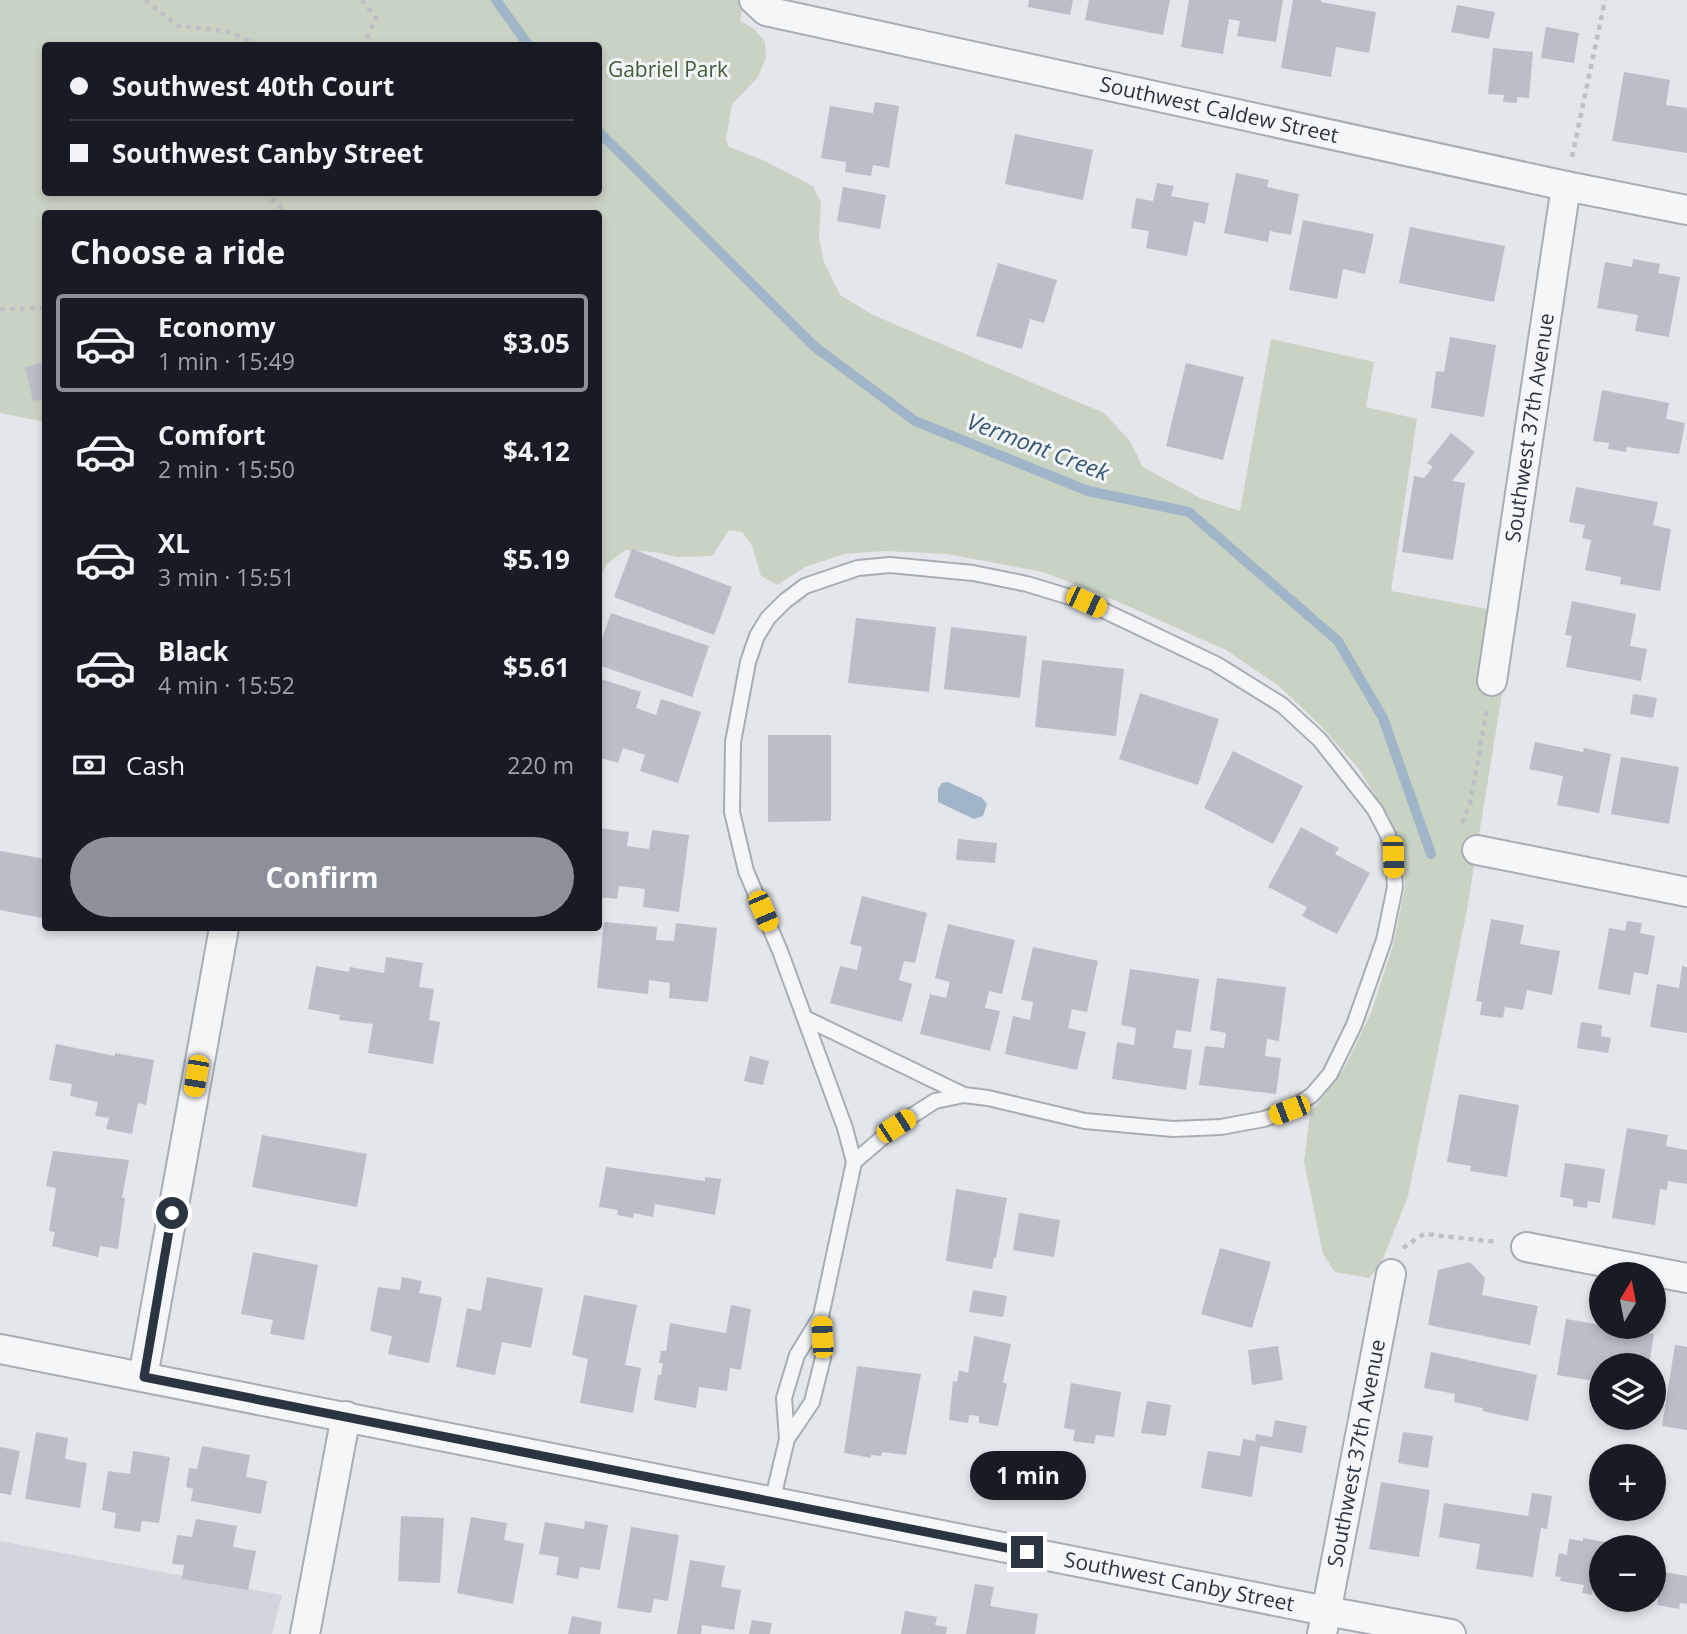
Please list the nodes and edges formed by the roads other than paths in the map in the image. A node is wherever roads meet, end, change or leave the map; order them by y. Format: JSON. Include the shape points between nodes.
{"nodes":[{"id":1,"x":754,"y":0,"type":"edge"},
{"id":2,"x":1566,"y":186,"type":"junction"},
{"id":3,"x":1687,"y":210,"type":"edge"},
{"id":4,"x":1492,"y":681,"type":"road end"},
{"id":5,"x":1477,"y":850,"type":"road end"},
{"id":6,"x":1687,"y":892,"type":"edge"},
{"id":7,"x":223,"y":931,"type":"edge"},
{"id":8,"x":805,"y":1018,"type":"junction"},
{"id":9,"x":964,"y":1095,"type":"junction"},
{"id":10,"x":853,"y":1162,"type":"junction"},
{"id":11,"x":1526,"y":1247,"type":"road end"},
{"id":12,"x":1391,"y":1274,"type":"road end"},
{"id":13,"x":1687,"y":1278,"type":"edge"},
{"id":14,"x":821,"y":1315,"type":"junction"},
{"id":15,"x":0,"y":1349,"type":"edge"},
{"id":16,"x":144,"y":1377,"type":"junction"},
{"id":17,"x":346,"y":1416,"type":"junction"},
{"id":18,"x":787,"y":1439,"type":"junction"},
{"id":19,"x":772,"y":1502,"type":"junction"},
{"id":20,"x":1324,"y":1623,"type":"edge"},
{"id":21,"x":304,"y":1634,"type":"edge"},
{"id":22,"x":1451,"y":1634,"type":"edge"}],
"edges":[{"from":1,"to":2,"type":"street","name":"Southwest Caldew Street","via":[[766,11]]},
{"from":2,"to":3,"type":"street","name":"Southwest Caldew Street"},
{"from":2,"to":4,"type":"street","name":"Southwest 37th Avenue"},
{"from":5,"to":6,"type":"street"},
{"from":7,"to":16,"type":"street"},
{"from":8,"to":9,"type":"lane"},
{"from":8,"to":9,"type":"lane","via":[[746,871],[732,812],[733,742],[748,662],[768,618],[805,586],[858,568],[890,565],[1027,584],[1086,602],[1216,664],[1282,705],[1320,740],[1375,810],[1393,857],[1395,887],[1384,940],[1354,1025],[1330,1074],[1312,1096],[1289,1110],[1221,1127],[1173,1129],[1085,1121]]},
{"from":8,"to":10,"type":"lane"},
{"from":9,"to":10,"type":"lane","via":[[935,1101]]},
{"from":10,"to":14,"type":"lane"},
{"from":11,"to":13,"type":"street"},
{"from":12,"to":20,"type":"street","name":"Southwest 37th Avenue"},
{"from":14,"to":18,"type":"lane","via":[[797,1354],[784,1398]]},
{"from":14,"to":18,"type":"lane","via":[[823,1358],[812,1402]]},
{"from":15,"to":16,"type":"street","name":"Southwest Canby Street"},
{"from":16,"to":17,"type":"street","name":"Southwest Canby Street"},
{"from":17,"to":19,"type":"street","name":"Southwest Canby Street"},
{"from":17,"to":21,"type":"street"},
{"from":18,"to":19,"type":"lane"},
{"from":19,"to":20,"type":"street","name":"Southwest Canby Street"},
{"from":20,"to":22,"type":"street","name":"Southwest Canby Street"}]}
